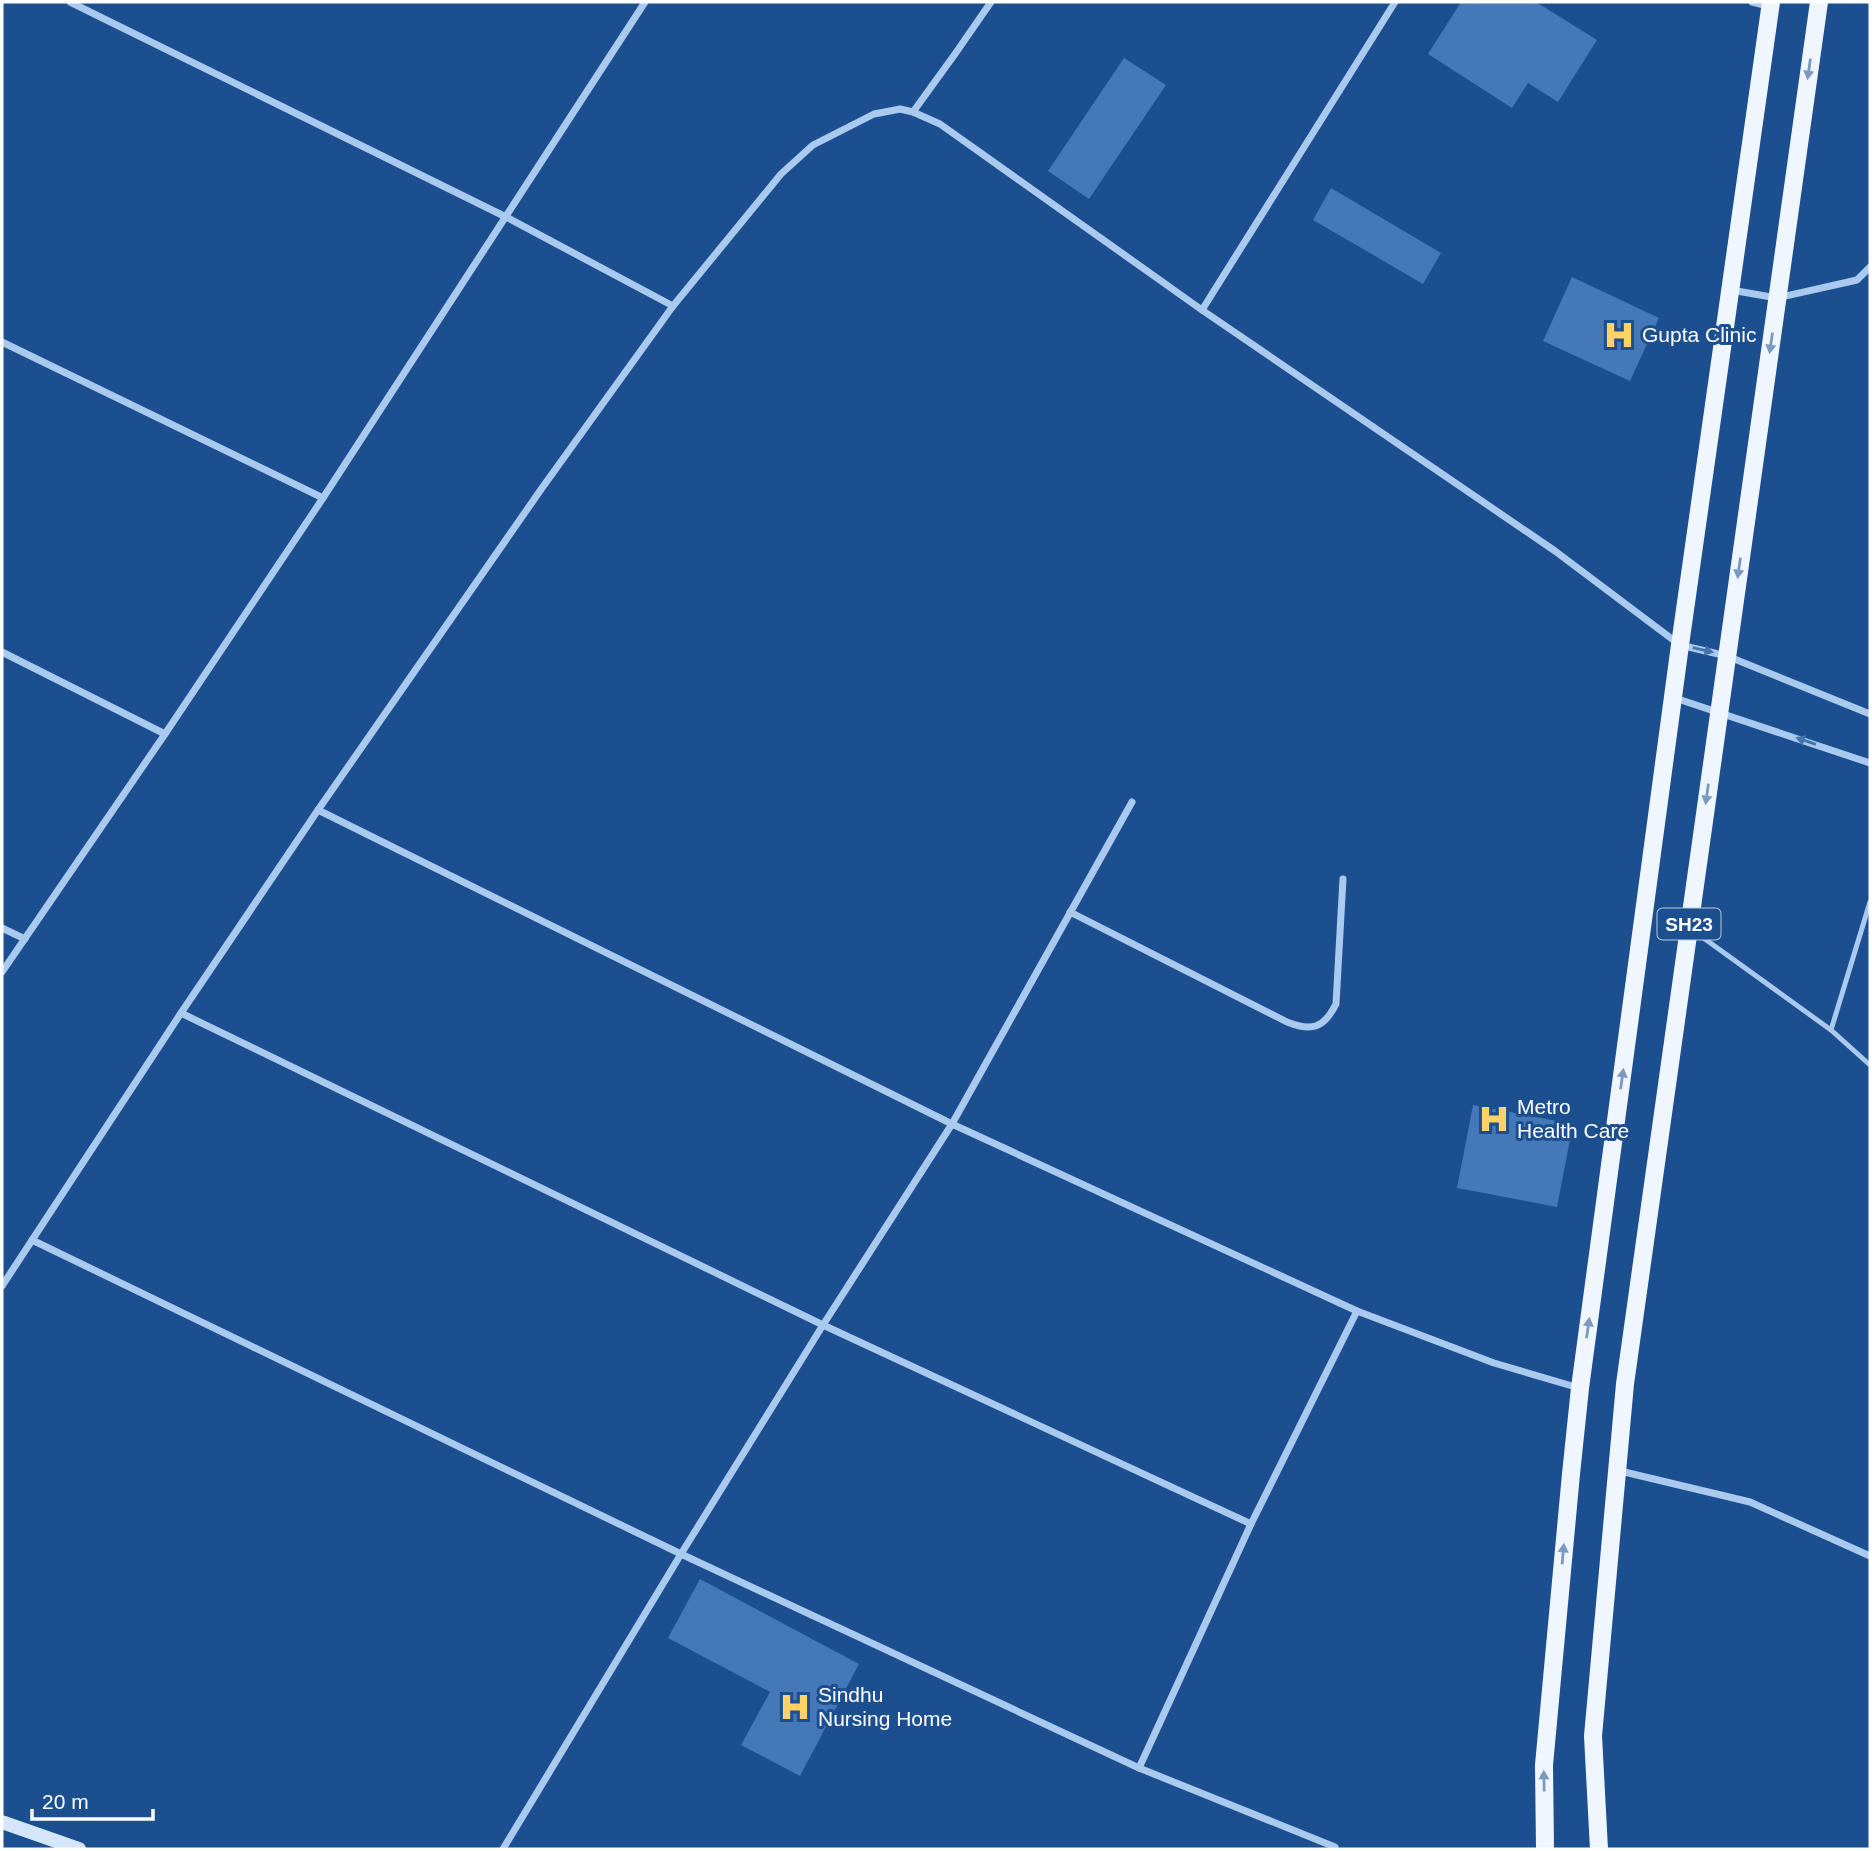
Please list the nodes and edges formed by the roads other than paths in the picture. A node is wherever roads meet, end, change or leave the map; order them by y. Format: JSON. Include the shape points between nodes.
{"nodes":[{"id":1,"x":70,"y":2,"type":"edge"},
{"id":2,"x":645,"y":2,"type":"edge"},
{"id":3,"x":991,"y":2,"type":"edge"},
{"id":4,"x":1395,"y":2,"type":"edge"},
{"id":5,"x":1752,"y":2,"type":"edge"},
{"id":6,"x":1819,"y":2,"type":"edge"},
{"id":7,"x":1771,"y":4,"type":"edge"},
{"id":8,"x":913,"y":112,"type":"junction"},
{"id":9,"x":506,"y":217,"type":"junction"},
{"id":10,"x":1870,"y":267,"type":"edge"},
{"id":11,"x":1731,"y":290,"type":"junction"},
{"id":12,"x":1777,"y":298,"type":"junction"},
{"id":13,"x":673,"y":306,"type":"junction"},
{"id":14,"x":1202,"y":310,"type":"junction"},
{"id":15,"x":2,"y":342,"type":"edge"},
{"id":16,"x":323,"y":498,"type":"junction"},
{"id":17,"x":1680,"y":645,"type":"junction"},
{"id":18,"x":2,"y":652,"type":"edge"},
{"id":19,"x":1727,"y":656,"type":"junction"},
{"id":20,"x":1674,"y":697,"type":"junction"},
{"id":21,"x":1719,"y":712,"type":"junction"},
{"id":22,"x":1870,"y":714,"type":"edge"},
{"id":23,"x":165,"y":734,"type":"junction"},
{"id":24,"x":1870,"y":763,"type":"edge"},
{"id":25,"x":1132,"y":802,"type":"dead end"},
{"id":26,"x":318,"y":810,"type":"junction"},
{"id":27,"x":1343,"y":879,"type":"dead end"},
{"id":28,"x":1870,"y":902,"type":"edge"},
{"id":29,"x":1070,"y":912,"type":"junction"},
{"id":30,"x":2,"y":928,"type":"edge"},
{"id":31,"x":1689,"y":928,"type":"junction"},
{"id":32,"x":25,"y":939,"type":"junction"},
{"id":33,"x":2,"y":972,"type":"edge"},
{"id":34,"x":181,"y":1013,"type":"junction"},
{"id":35,"x":1831,"y":1030,"type":"junction"},
{"id":36,"x":1870,"y":1065,"type":"edge"},
{"id":37,"x":952,"y":1124,"type":"junction"},
{"id":38,"x":32,"y":1240,"type":"junction"},
{"id":39,"x":2,"y":1286,"type":"edge"},
{"id":40,"x":1357,"y":1311,"type":"junction"},
{"id":41,"x":823,"y":1325,"type":"junction"},
{"id":42,"x":1580,"y":1388,"type":"junction"},
{"id":43,"x":1616,"y":1470,"type":"junction"},
{"id":44,"x":1251,"y":1524,"type":"junction"},
{"id":45,"x":681,"y":1554,"type":"junction"},
{"id":46,"x":1870,"y":1556,"type":"edge"},
{"id":47,"x":1139,"y":1768,"type":"junction"},
{"id":48,"x":2,"y":1822,"type":"edge"},
{"id":49,"x":1335,"y":1847,"type":"dead end"},
{"id":50,"x":79,"y":1849,"type":"edge"},
{"id":51,"x":503,"y":1849,"type":"edge"},
{"id":52,"x":1545,"y":1849,"type":"edge"},
{"id":53,"x":1599,"y":1849,"type":"edge"}],
"edges":[{"from":1,"to":9,"type":"street"},
{"from":2,"to":9,"type":"street"},
{"from":3,"to":8,"type":"street"},
{"from":4,"to":14,"type":"street"},
{"from":5,"to":7,"type":"street"},
{"from":6,"to":12,"type":"main road","number":"SH23","one_way":true},
{"from":7,"to":11,"type":"main road"},
{"from":8,"to":13,"type":"street","via":[[900,109],[874,114],[813,145],[781,174]]},
{"from":8,"to":14,"type":"street","via":[[940,124]]},
{"from":9,"to":13,"type":"street"},
{"from":9,"to":16,"type":"street"},
{"from":10,"to":12,"type":"street","via":[[1857,280]]},
{"from":11,"to":12,"type":"street"},
{"from":11,"to":17,"type":"main road"},
{"from":12,"to":19,"type":"main road","number":"SH23","one_way":true},
{"from":13,"to":26,"type":"street"},
{"from":14,"to":17,"type":"street","via":[[1555,551]]},
{"from":15,"to":16,"type":"street"},
{"from":16,"to":23,"type":"street"},
{"from":17,"to":19,"type":"street","one_way":true},
{"from":17,"to":20,"type":"main road"},
{"from":18,"to":23,"type":"street"},
{"from":19,"to":21,"type":"main road","number":"SH23"},
{"from":19,"to":22,"type":"street"},
{"from":20,"to":21,"type":"street"},
{"from":42,"to":20,"type":"main road","one_way":true},
{"from":24,"to":21,"type":"street","one_way":true},
{"from":21,"to":31,"type":"main road","number":"SH23","one_way":true},
{"from":23,"to":32,"type":"street"},
{"from":25,"to":29,"type":"street"},
{"from":26,"to":34,"type":"street"},
{"from":26,"to":37,"type":"street"},
{"from":27,"to":29,"type":"street","via":[[1336,1004],[1314,1028],[1287,1023]]},
{"from":28,"to":35,"type":"lane"},
{"from":29,"to":37,"type":"street"},
{"from":30,"to":32,"type":"street"},
{"from":31,"to":35,"type":"lane"},
{"from":31,"to":43,"type":"main road","number":"SH23"},
{"from":32,"to":33,"type":"street"},
{"from":34,"to":38,"type":"street"},
{"from":34,"to":41,"type":"street"},
{"from":35,"to":36,"type":"lane"},
{"from":37,"to":40,"type":"street"},
{"from":37,"to":41,"type":"street"},
{"from":38,"to":39,"type":"street"},
{"from":38,"to":45,"type":"street"},
{"from":40,"to":42,"type":"street","via":[[1494,1363]]},
{"from":40,"to":44,"type":"street"},
{"from":41,"to":44,"type":"street"},
{"from":41,"to":45,"type":"street"},
{"from":52,"to":42,"type":"main road","one_way":true,"via":[[1544,1765]]},
{"from":43,"to":46,"type":"street","via":[[1750,1502]]},
{"from":43,"to":53,"type":"main road","number":"SH23","via":[[1593,1736]]},
{"from":44,"to":47,"type":"street"},
{"from":45,"to":47,"type":"street"},
{"from":45,"to":51,"type":"street"},
{"from":47,"to":49,"type":"street"},
{"from":48,"to":50,"type":"main road"}]}
